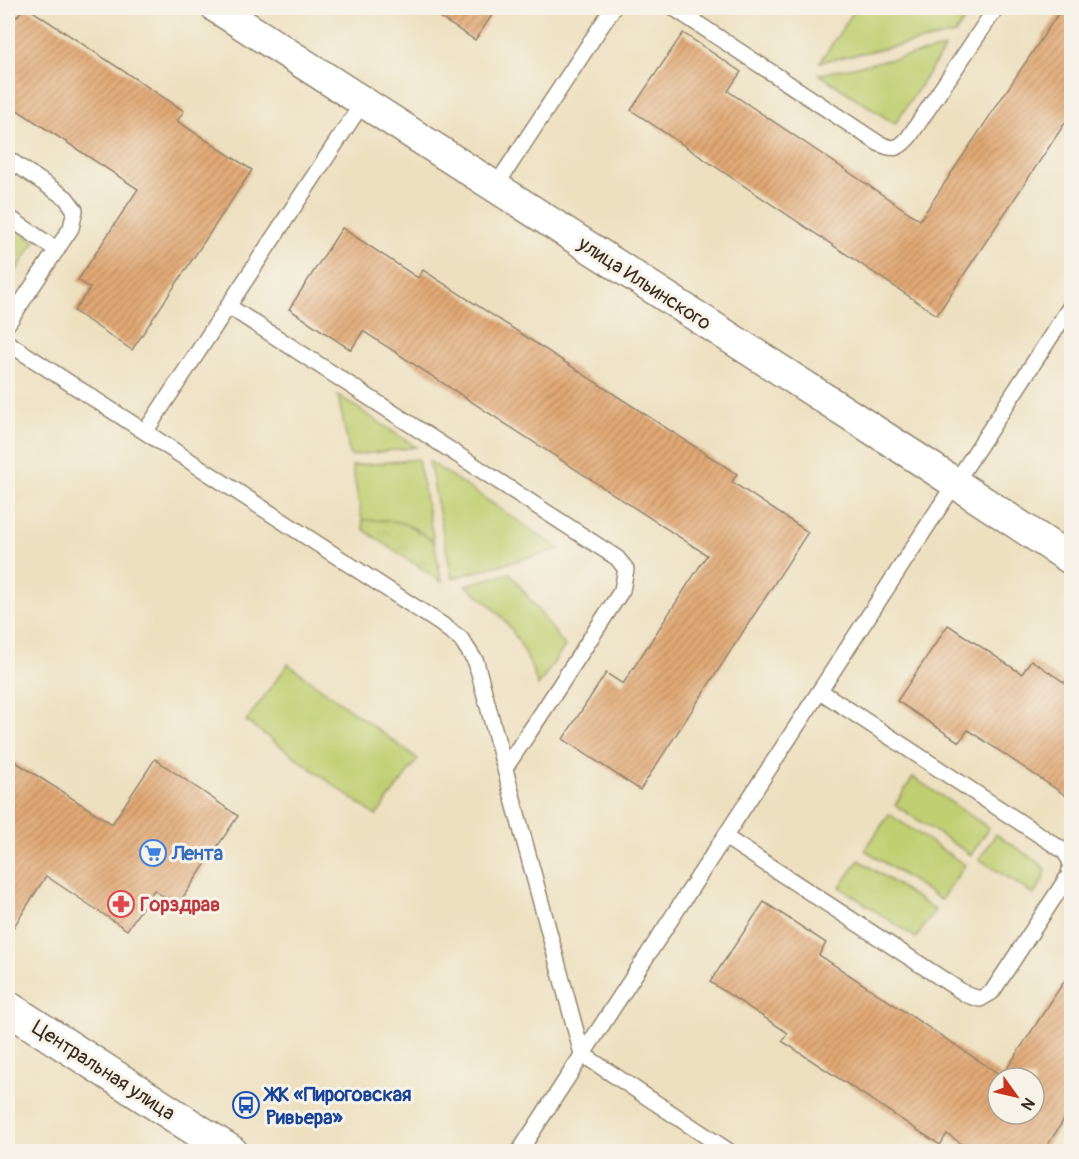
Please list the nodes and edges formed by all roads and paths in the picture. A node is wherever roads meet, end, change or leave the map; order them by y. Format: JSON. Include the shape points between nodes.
{"nodes":[{"id":1,"x":217,"y":8,"type":"edge"},
{"id":2,"x":613,"y":8,"type":"edge"},
{"id":3,"x":674,"y":8,"type":"edge"},
{"id":4,"x":996,"y":8,"type":"edge"},
{"id":5,"x":363,"y":102,"type":"junction"},
{"id":6,"x":8,"y":159,"type":"edge"},
{"id":7,"x":495,"y":187,"type":"junction"},
{"id":8,"x":8,"y":217,"type":"edge"},
{"id":9,"x":57,"y":250,"type":"junction"},
{"id":10,"x":1071,"y":304,"type":"edge"},
{"id":11,"x":228,"y":306,"type":"junction"},
{"id":12,"x":8,"y":323,"type":"edge"},
{"id":13,"x":8,"y":343,"type":"edge"},
{"id":14,"x":145,"y":432,"type":"junction"},
{"id":15,"x":955,"y":483,"type":"junction"},
{"id":16,"x":1071,"y":560,"type":"edge"},
{"id":17,"x":819,"y":691,"type":"junction"},
{"id":18,"x":505,"y":768,"type":"junction"},
{"id":19,"x":725,"y":837,"type":"junction"},
{"id":20,"x":8,"y":1008,"type":"edge"},
{"id":21,"x":582,"y":1054,"type":"junction"},
{"id":22,"x":231,"y":1152,"type":"edge"},
{"id":23,"x":519,"y":1152,"type":"edge"},
{"id":24,"x":730,"y":1152,"type":"edge"}],
"edges":[{"from":1,"to":5,"type":"street","name":"улица Ильинского"},
{"from":2,"to":7,"type":"lane"},
{"from":3,"to":4,"type":"lane","via":[[890,148],[902,146],[909,137]]},
{"from":5,"to":7,"type":"street","name":"улица Ильинского"},
{"from":5,"to":11,"type":"lane"},
{"from":6,"to":9,"type":"lane","via":[[66,198],[75,210],[71,228]]},
{"from":7,"to":15,"type":"street","name":"улица Ильинского"},
{"from":8,"to":9,"type":"lane"},
{"from":9,"to":12,"type":"lane"},
{"from":10,"to":15,"type":"lane"},
{"from":11,"to":14,"type":"lane"},
{"from":11,"to":18,"type":"lane","via":[[617,558],[626,569],[622,590]]},
{"from":13,"to":14,"type":"lane"},
{"from":14,"to":18,"type":"lane","via":[[461,639],[477,662]]},
{"from":15,"to":16,"type":"street","name":"улица Ильинского"},
{"from":15,"to":17,"type":"lane"},
{"from":17,"to":19,"type":"lane"},
{"from":17,"to":19,"type":"lane","via":[[1064,851],[1071,862],[1069,875],[992,992],[980,999],[967,995]]},
{"from":18,"to":21,"type":"lane"},
{"from":19,"to":21,"type":"lane"},
{"from":20,"to":22,"type":"street","name":"Центральная улица"},
{"from":21,"to":23,"type":"lane"},
{"from":21,"to":24,"type":"lane"}]}
